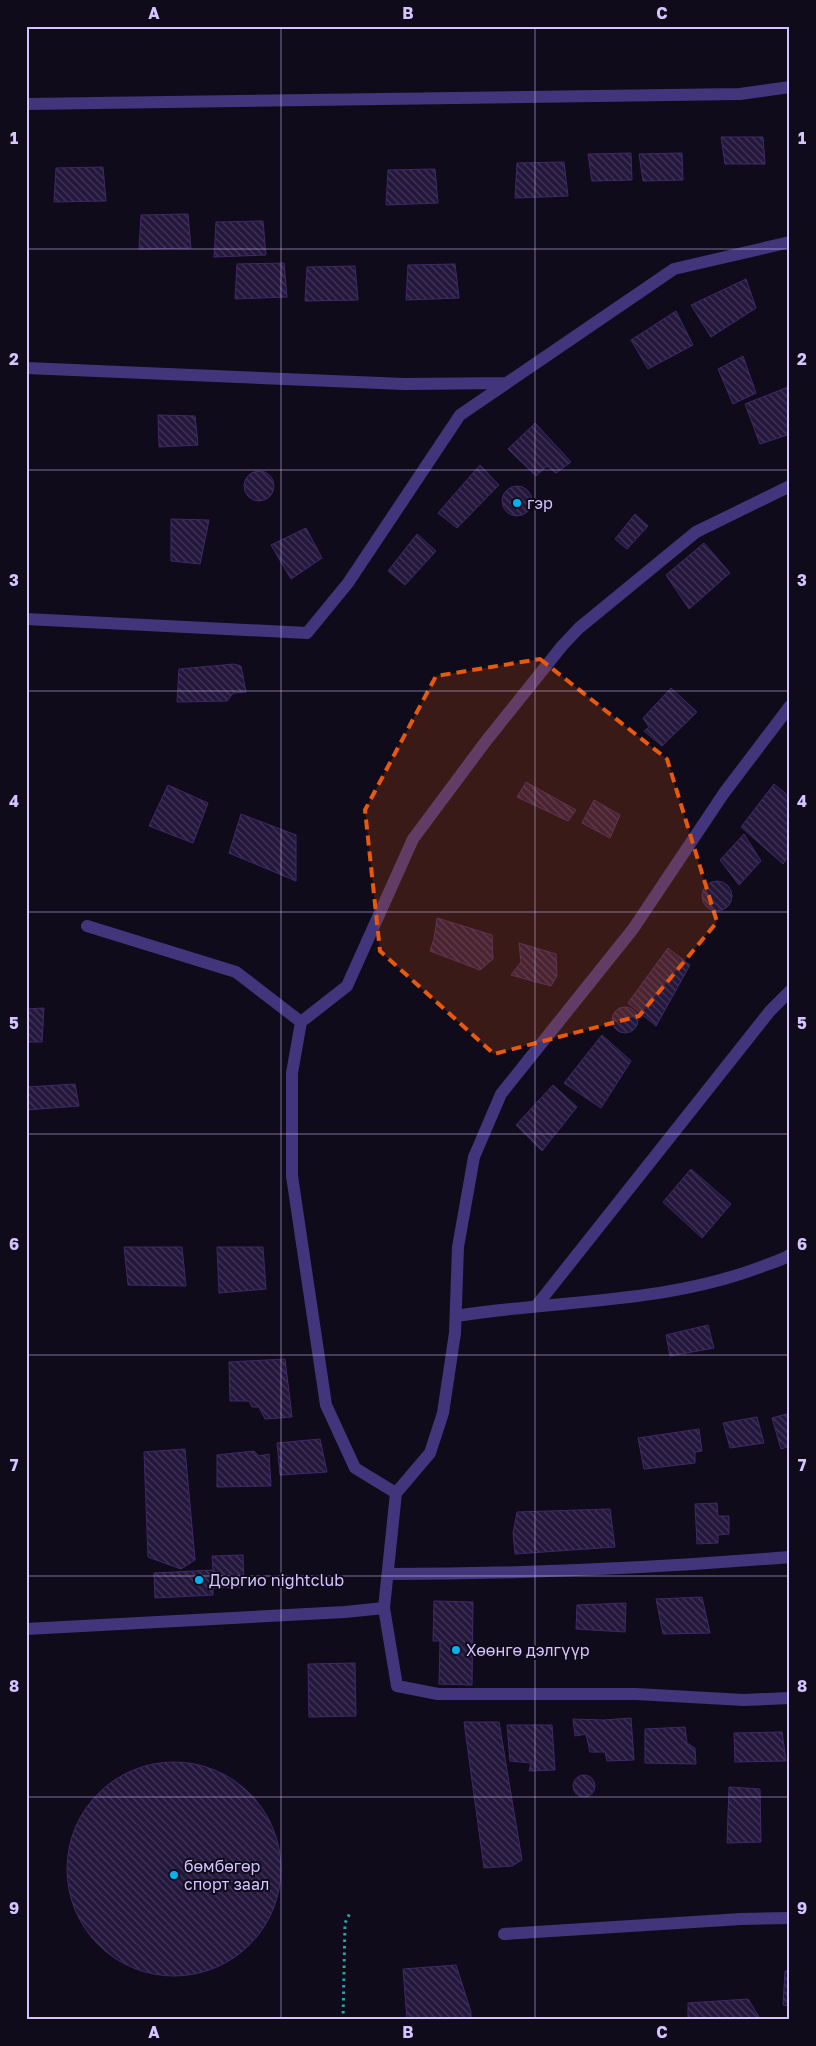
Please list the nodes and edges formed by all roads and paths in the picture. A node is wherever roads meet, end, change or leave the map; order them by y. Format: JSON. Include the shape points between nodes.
{"nodes":[{"id":1,"x":790,"y":87,"type":"edge"},
{"id":2,"x":26,"y":104,"type":"edge"},
{"id":3,"x":790,"y":242,"type":"edge"},
{"id":4,"x":26,"y":368,"type":"edge"},
{"id":5,"x":507,"y":383,"type":"junction"},
{"id":6,"x":790,"y":486,"type":"edge"},
{"id":7,"x":26,"y":619,"type":"edge"},
{"id":8,"x":790,"y":706,"type":"edge"},
{"id":9,"x":87,"y":926,"type":"dead end"},
{"id":10,"x":790,"y":991,"type":"edge"},
{"id":11,"x":301,"y":1022,"type":"junction"},
{"id":12,"x":790,"y":1255,"type":"edge"},
{"id":13,"x":537,"y":1305,"type":"junction"},
{"id":14,"x":456,"y":1316,"type":"junction"},
{"id":15,"x":396,"y":1493,"type":"junction"},
{"id":16,"x":790,"y":1557,"type":"edge"},
{"id":17,"x":388,"y":1574,"type":"junction"},
{"id":18,"x":384,"y":1608,"type":"junction"},
{"id":19,"x":26,"y":1629,"type":"edge"},
{"id":20,"x":790,"y":1698,"type":"edge"},
{"id":21,"x":351,"y":1912,"type":"dead end"},
{"id":22,"x":790,"y":1918,"type":"edge"},
{"id":23,"x":504,"y":1934,"type":"dead end"},
{"id":24,"x":343,"y":2020,"type":"edge"}],
"edges":[{"from":1,"to":2,"type":"street","via":[[740,94]]},
{"from":3,"to":5,"type":"street","via":[[674,269]]},
{"from":4,"to":5,"type":"street","via":[[404,384]]},
{"from":5,"to":7,"type":"street","via":[[460,415],[348,583],[307,633]]},
{"from":6,"to":11,"type":"street","via":[[696,532],[579,628],[562,646],[413,839],[347,986]]},
{"from":8,"to":14,"type":"street","via":[[724,793],[633,930],[501,1094],[474,1157],[458,1247]]},
{"from":9,"to":11,"type":"street","via":[[236,972]]},
{"from":10,"to":13,"type":"street","via":[[770,1010]]},
{"from":11,"to":15,"type":"street","via":[[292,1073],[292,1176],[326,1405],[355,1468]]},
{"from":12,"to":13,"type":"street","via":[[738,1275],[686,1288],[604,1300]]},
{"from":13,"to":14,"type":"street"},
{"from":14,"to":15,"type":"street","via":[[443,1413],[430,1453]]},
{"from":15,"to":17,"type":"street"},
{"from":16,"to":17,"type":"street","via":[[472,1574]]},
{"from":17,"to":18,"type":"street"},
{"from":18,"to":19,"type":"street"},
{"from":18,"to":20,"type":"street","via":[[398,1686],[438,1694],[636,1694],[744,1700]]},
{"from":21,"to":24,"type":"path","via":[[345,1923]]},
{"from":22,"to":23,"type":"street"}]}
